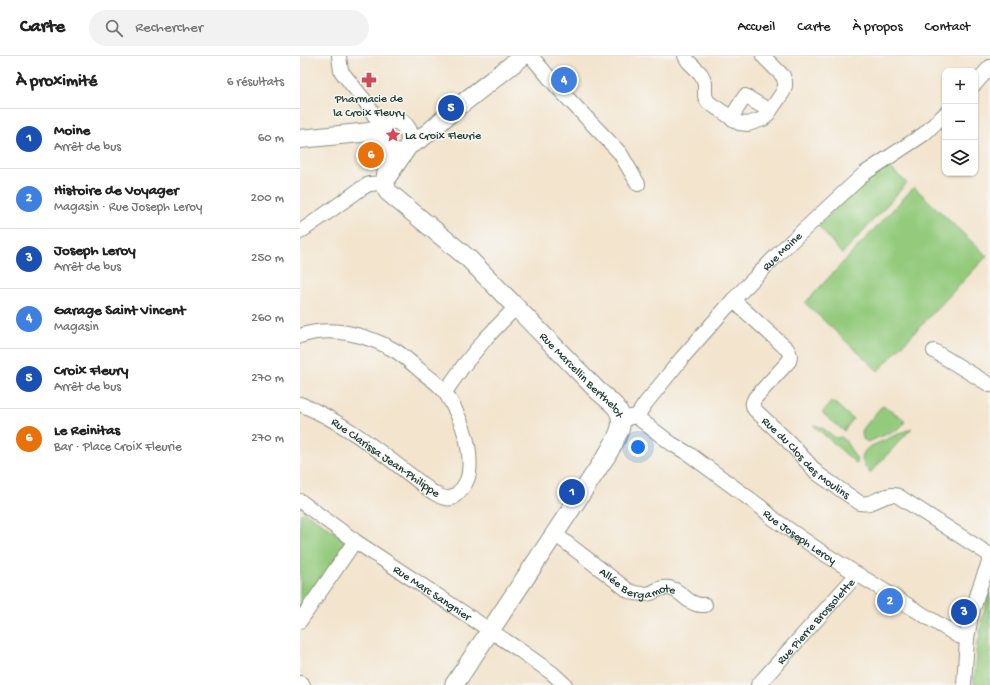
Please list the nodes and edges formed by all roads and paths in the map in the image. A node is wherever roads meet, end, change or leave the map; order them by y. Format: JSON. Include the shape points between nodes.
{"nodes":[{"id":1,"x":339,"y":56,"type":"edge"},
{"id":2,"x":523,"y":56,"type":"edge"},
{"id":3,"x":531,"y":56,"type":"edge"},
{"id":4,"x":685,"y":56,"type":"edge"},
{"id":5,"x":763,"y":56,"type":"edge"},
{"id":6,"x":990,"y":67,"type":"edge"},
{"id":7,"x":978,"y":81,"type":"edge"},
{"id":8,"x":770,"y":111,"type":"junction"},
{"id":9,"x":942,"y":117,"type":"edge"},
{"id":10,"x":731,"y":118,"type":"junction"},
{"id":11,"x":394,"y":135,"type":"junction"},
{"id":12,"x":300,"y":140,"type":"edge"},
{"id":13,"x":385,"y":182,"type":"junction"},
{"id":14,"x":638,"y":184,"type":"dead end"},
{"id":15,"x":300,"y":232,"type":"edge"},
{"id":16,"x":733,"y":300,"type":"junction"},
{"id":17,"x":516,"y":307,"type":"junction"},
{"id":18,"x":300,"y":336,"type":"edge"},
{"id":19,"x":934,"y":350,"type":"dead end"},
{"id":20,"x":990,"y":385,"type":"edge"},
{"id":21,"x":445,"y":392,"type":"junction"},
{"id":22,"x":300,"y":404,"type":"edge"},
{"id":23,"x":635,"y":417,"type":"junction"},
{"id":24,"x":301,"y":503,"type":"edge"},
{"id":25,"x":555,"y":534,"type":"junction"},
{"id":26,"x":355,"y":541,"type":"junction"},
{"id":27,"x":990,"y":555,"type":"edge"},
{"id":28,"x":990,"y":560,"type":"edge"},
{"id":29,"x":856,"y":574,"type":"junction"},
{"id":30,"x":705,"y":605,"type":"dead end"},
{"id":31,"x":300,"y":621,"type":"edge"},
{"id":32,"x":490,"y":632,"type":"junction"},
{"id":33,"x":967,"y":638,"type":"junction"},
{"id":34,"x":300,"y":682,"type":"edge"},
{"id":35,"x":303,"y":685,"type":"edge"},
{"id":36,"x":454,"y":685,"type":"edge"},
{"id":37,"x":565,"y":685,"type":"edge"},
{"id":38,"x":758,"y":685,"type":"edge"},
{"id":39,"x":964,"y":685,"type":"edge"}],
"edges":[{"from":1,"to":11,"type":"street","via":[[341,71]]},
{"from":2,"to":11,"type":"main road","via":[[414,143]]},
{"from":3,"to":14,"type":"street","via":[[620,153]]},
{"from":4,"to":10,"type":"street","via":[[701,74],[708,102]]},
{"from":5,"to":8,"type":"street","via":[[783,76],[785,82],[783,92]]},
{"from":6,"to":7,"type":"street"},
{"from":8,"to":10,"type":"street","via":[[763,119],[748,124],[739,123]]},
{"from":8,"to":10,"type":"street","via":[[745,96]]},
{"from":9,"to":16,"type":"street","name":"Rue Moine","via":[[924,134],[865,173],[782,249]]},
{"from":11,"to":12,"type":"main road"},
{"from":11,"to":13,"type":"main road"},
{"from":13,"to":15,"type":"street","via":[[369,184],[362,188]]},
{"from":13,"to":17,"type":"main road","name":"Rue Marcellin Berthelot","via":[[388,192],[469,259]]},
{"from":16,"to":23,"type":"street","name":"Rue Moine"},
{"from":16,"to":27,"type":"street","name":"Rue du Clos des Moulins","via":[[787,349],[790,357],[755,398],[752,406],[818,474],[860,503],[870,503],[892,494],[898,496]]},
{"from":17,"to":21,"type":"street","via":[[486,338]]},
{"from":17,"to":23,"type":"main road","name":"Rue Marcellin Berthelot","via":[[620,413]]},
{"from":18,"to":21,"type":"street","name":"Rue Clarissa Jean-Philippe","via":[[319,331],[367,338],[396,352]]},
{"from":19,"to":20,"type":"street"},
{"from":21,"to":22,"type":"street","name":"Rue Clarissa Jean-Philippe","via":[[466,433],[470,461],[467,482],[456,495],[448,499],[431,491],[334,420]]},
{"from":23,"to":25,"type":"main road","name":"Rue Marcellin Berthelot","via":[[621,426],[614,443]]},
{"from":23,"to":29,"type":"street","name":"Rue Joseph Leroy","via":[[714,472],[780,523]]},
{"from":24,"to":26,"type":"street","name":"Rue Marc Sangnier"},
{"from":25,"to":30,"type":"street","name":"Allée Bergamote","via":[[635,594],[670,588],[696,604]]},
{"from":25,"to":32,"type":"main road","name":"Rue Marcellin Berthelot"},
{"from":26,"to":31,"type":"street"},
{"from":26,"to":32,"type":"street","name":"Rue Marc Sangnier"},
{"from":28,"to":33,"type":"street","via":[[971,616]]},
{"from":29,"to":33,"type":"street","name":"Rue Joseph Leroy","via":[[958,636]]},
{"from":29,"to":38,"type":"street","name":"Rue Pierre Brossolette"},
{"from":32,"to":36,"type":"main road","name":"Rue Marcellin Berthelot"},
{"from":32,"to":37,"type":"street","name":"Rue Marc Sangnier","via":[[552,673]]},
{"from":33,"to":39,"type":"street"},
{"from":34,"to":35,"type":"street"}]}
